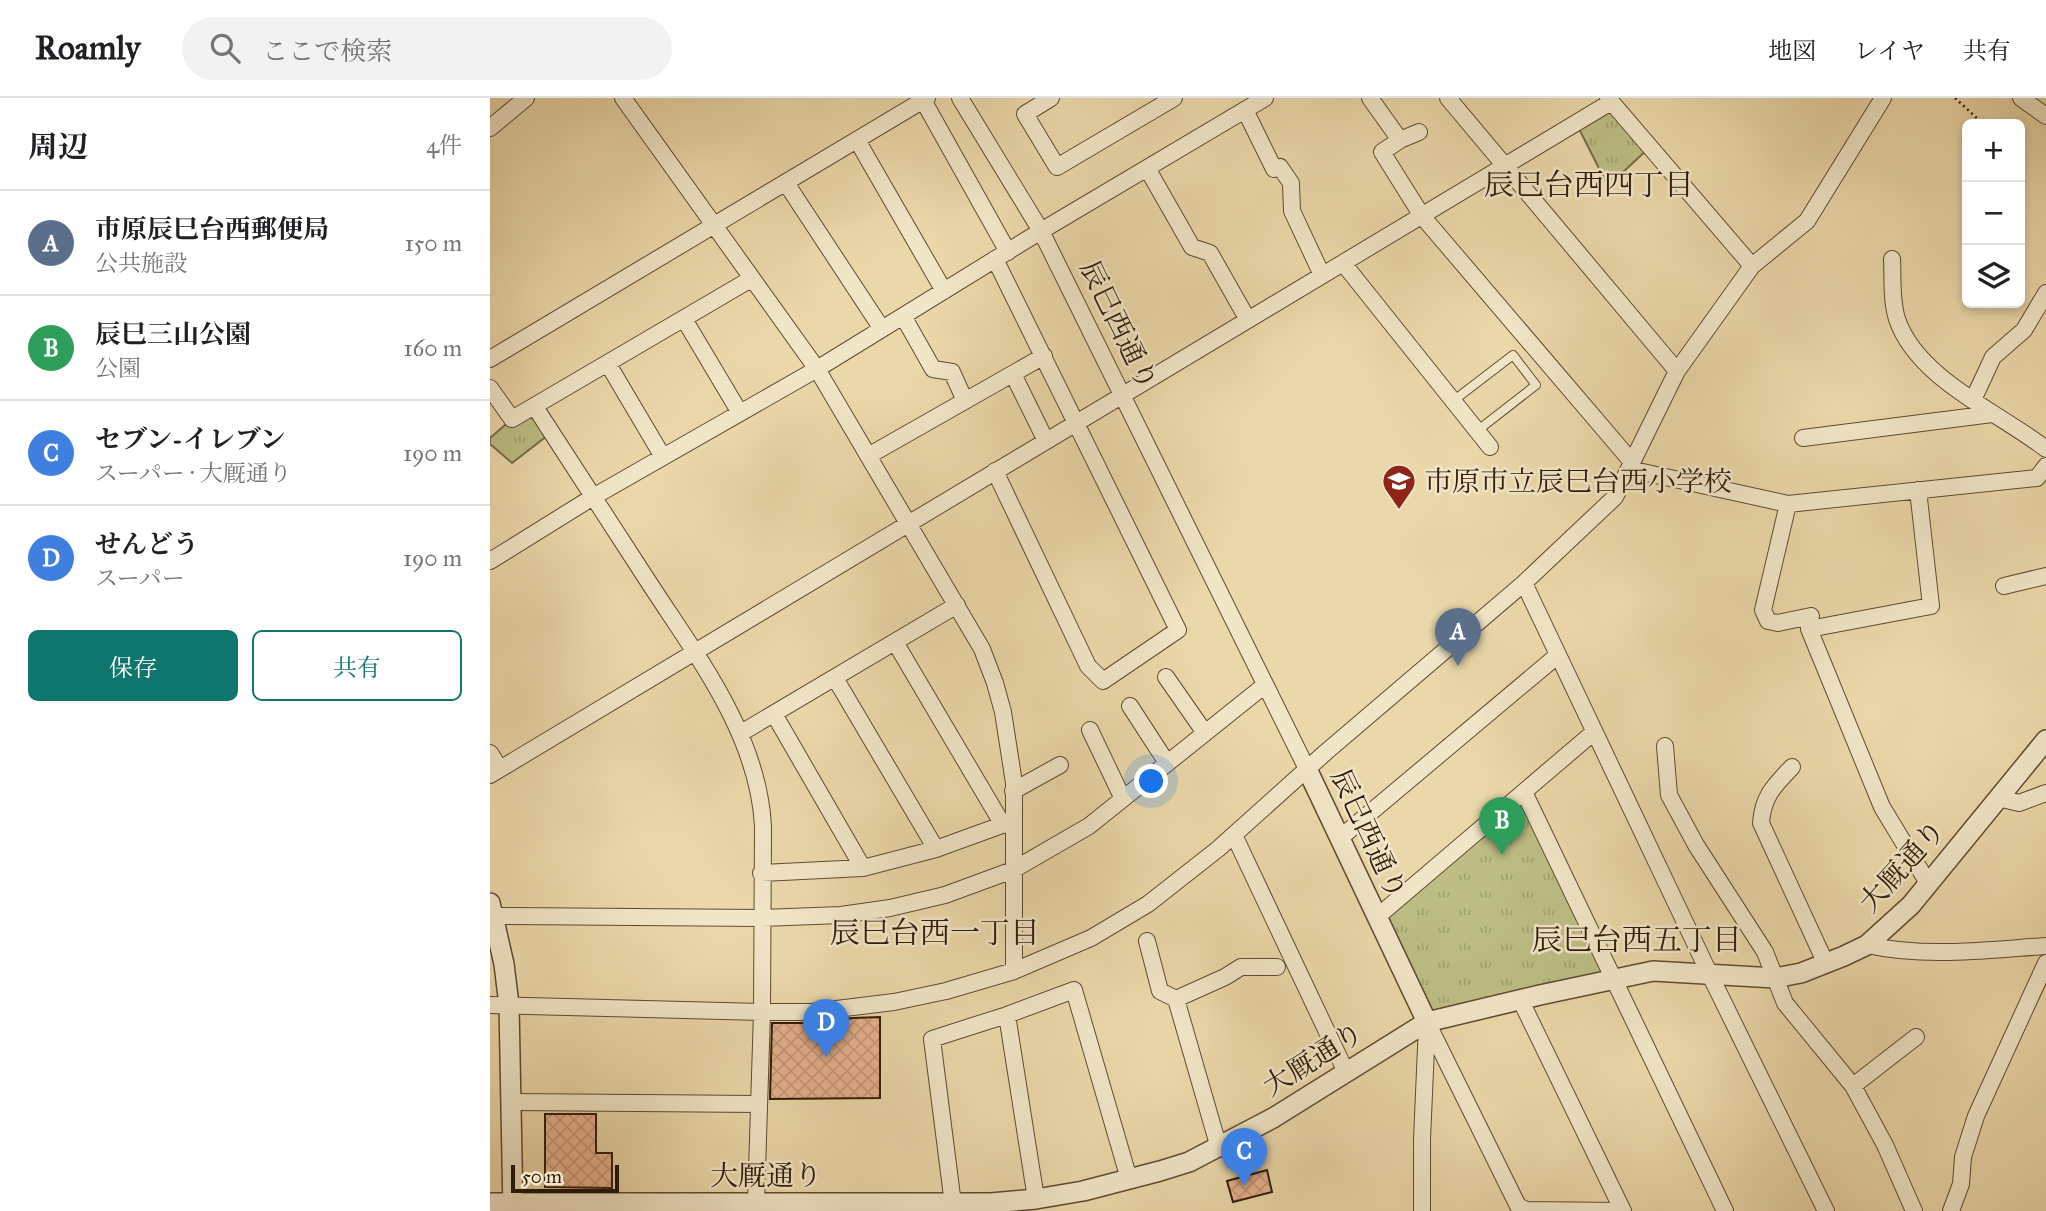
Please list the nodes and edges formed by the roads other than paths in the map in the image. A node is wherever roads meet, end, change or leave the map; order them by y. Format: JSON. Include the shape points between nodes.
{"nodes":[{"id":1,"x":526,"y":98,"type":"edge"},
{"id":2,"x":623,"y":98,"type":"edge"},
{"id":3,"x":960,"y":98,"type":"edge"},
{"id":4,"x":1051,"y":98,"type":"edge"},
{"id":5,"x":1174,"y":98,"type":"edge"},
{"id":6,"x":1370,"y":98,"type":"edge"},
{"id":7,"x":1448,"y":98,"type":"edge"},
{"id":8,"x":1883,"y":98,"type":"edge"},
{"id":9,"x":2021,"y":98,"type":"edge"},
{"id":10,"x":925,"y":99,"type":"edge"},
{"id":11,"x":1610,"y":100,"type":"edge"},
{"id":12,"x":1253,"y":103,"type":"edge"},
{"id":13,"x":2046,"y":116,"type":"edge"},
{"id":14,"x":490,"y":128,"type":"edge"},
{"id":15,"x":1419,"y":132,"type":"dead end"},
{"id":16,"x":858,"y":140,"type":"junction"},
{"id":17,"x":1400,"y":140,"type":"junction"},
{"id":18,"x":1506,"y":165,"type":"junction"},
{"id":19,"x":1147,"y":168,"type":"junction"},
{"id":20,"x":786,"y":183,"type":"junction"},
{"id":21,"x":1422,"y":216,"type":"junction"},
{"id":22,"x":713,"y":226,"type":"junction"},
{"id":23,"x":1041,"y":231,"type":"junction"},
{"id":24,"x":1001,"y":255,"type":"junction"},
{"id":25,"x":1892,"y":259,"type":"dead end"},
{"id":26,"x":1343,"y":263,"type":"junction"},
{"id":27,"x":1752,"y":266,"type":"junction"},
{"id":28,"x":1322,"y":275,"type":"junction"},
{"id":29,"x":751,"y":279,"type":"junction"},
{"id":30,"x":944,"y":291,"type":"junction"},
{"id":31,"x":2046,"y":293,"type":"edge"},
{"id":32,"x":902,"y":316,"type":"junction"},
{"id":33,"x":684,"y":319,"type":"junction"},
{"id":34,"x":1248,"y":320,"type":"junction"},
{"id":35,"x":882,"y":329,"type":"junction"},
{"id":36,"x":1044,"y":356,"type":"junction"},
{"id":37,"x":490,"y":359,"type":"edge"},
{"id":38,"x":608,"y":364,"type":"junction"},
{"id":39,"x":817,"y":369,"type":"junction"},
{"id":40,"x":1677,"y":371,"type":"junction"},
{"id":41,"x":1013,"y":374,"type":"junction"},
{"id":42,"x":490,"y":388,"type":"edge"},
{"id":43,"x":1122,"y":395,"type":"junction"},
{"id":44,"x":1973,"y":400,"type":"junction"},
{"id":45,"x":965,"y":401,"type":"junction"},
{"id":46,"x":1453,"y":401,"type":"junction"},
{"id":47,"x":535,"y":407,"type":"junction"},
{"id":48,"x":740,"y":413,"type":"junction"},
{"id":49,"x":1992,"y":414,"type":"junction"},
{"id":50,"x":1077,"y":422,"type":"junction"},
{"id":51,"x":1477,"y":431,"type":"junction"},
{"id":52,"x":1804,"y":438,"type":"dead end"},
{"id":53,"x":1046,"y":440,"type":"junction"},
{"id":54,"x":2042,"y":441,"type":"edge"},
{"id":55,"x":1490,"y":447,"type":"dead end"},
{"id":56,"x":868,"y":456,"type":"junction"},
{"id":57,"x":663,"y":457,"type":"junction"},
{"id":58,"x":1631,"y":466,"type":"junction"},
{"id":59,"x":2046,"y":466,"type":"edge"},
{"id":60,"x":995,"y":471,"type":"junction"},
{"id":61,"x":1919,"y":490,"type":"junction"},
{"id":62,"x":593,"y":497,"type":"junction"},
{"id":63,"x":1788,"y":504,"type":"junction"},
{"id":64,"x":908,"y":523,"type":"junction"},
{"id":65,"x":490,"y":561,"type":"edge"},
{"id":66,"x":2046,"y":576,"type":"edge"},
{"id":67,"x":1524,"y":583,"type":"junction"},
{"id":68,"x":2004,"y":586,"type":"dead end"},
{"id":69,"x":957,"y":605,"type":"junction"},
{"id":70,"x":1811,"y":616,"type":"dead end"},
{"id":71,"x":895,"y":642,"type":"junction"},
{"id":72,"x":694,"y":652,"type":"junction"},
{"id":73,"x":1558,"y":655,"type":"junction"},
{"id":74,"x":835,"y":677,"type":"junction"},
{"id":75,"x":1166,"y":677,"type":"dead end"},
{"id":76,"x":1265,"y":685,"type":"junction"},
{"id":77,"x":1130,"y":706,"type":"dead end"},
{"id":78,"x":774,"y":714,"type":"junction"},
{"id":79,"x":1090,"y":730,"type":"dead end"},
{"id":80,"x":1594,"y":732,"type":"junction"},
{"id":81,"x":741,"y":733,"type":"junction"},
{"id":82,"x":1205,"y":733,"type":"junction"},
{"id":83,"x":2046,"y":740,"type":"edge"},
{"id":84,"x":1665,"y":746,"type":"dead end"},
{"id":85,"x":490,"y":753,"type":"edge"},
{"id":86,"x":1167,"y":763,"type":"junction"},
{"id":87,"x":1060,"y":765,"type":"dead end"},
{"id":88,"x":1792,"y":767,"type":"dead end"},
{"id":89,"x":1308,"y":771,"type":"junction"},
{"id":90,"x":495,"y":772,"type":"edge"},
{"id":91,"x":1013,"y":791,"type":"junction"},
{"id":92,"x":1524,"y":792,"type":"junction"},
{"id":93,"x":2046,"y":793,"type":"edge"},
{"id":94,"x":1124,"y":799,"type":"junction"},
{"id":95,"x":1998,"y":799,"type":"junction"},
{"id":96,"x":1008,"y":823,"type":"junction"},
{"id":97,"x":1234,"y":835,"type":"junction"},
{"id":98,"x":1340,"y":838,"type":"junction"},
{"id":99,"x":936,"y":849,"type":"junction"},
{"id":100,"x":863,"y":868,"type":"junction"},
{"id":101,"x":1013,"y":870,"type":"junction"},
{"id":102,"x":761,"y":873,"type":"junction"},
{"id":103,"x":1928,"y":883,"type":"junction"},
{"id":104,"x":492,"y":910,"type":"edge"},
{"id":105,"x":1377,"y":917,"type":"junction"},
{"id":106,"x":762,"y":918,"type":"junction"},
{"id":107,"x":1147,"y":941,"type":"dead end"},
{"id":108,"x":1867,"y":945,"type":"junction"},
{"id":109,"x":2046,"y":946,"type":"edge"},
{"id":110,"x":2046,"y":963,"type":"edge"},
{"id":111,"x":1826,"y":964,"type":"junction"},
{"id":112,"x":1277,"y":967,"type":"dead end"},
{"id":113,"x":1014,"y":971,"type":"junction"},
{"id":114,"x":1710,"y":975,"type":"junction"},
{"id":115,"x":1775,"y":978,"type":"junction"},
{"id":116,"x":1614,"y":979,"type":"junction"},
{"id":117,"x":1176,"y":999,"type":"junction"},
{"id":118,"x":1520,"y":999,"type":"junction"},
{"id":119,"x":500,"y":1005,"type":"edge"},
{"id":120,"x":762,"y":1012,"type":"junction"},
{"id":121,"x":1007,"y":1015,"type":"junction"},
{"id":122,"x":1427,"y":1022,"type":"junction"},
{"id":123,"x":1916,"y":1037,"type":"dead end"},
{"id":124,"x":1346,"y":1072,"type":"junction"},
{"id":125,"x":1853,"y":1086,"type":"junction"},
{"id":126,"x":512,"y":1102,"type":"junction"},
{"id":127,"x":759,"y":1104,"type":"junction"},
{"id":128,"x":1219,"y":1147,"type":"junction"},
{"id":129,"x":1129,"y":1179,"type":"junction"},
{"id":130,"x":1036,"y":1199,"type":"junction"},
{"id":131,"x":490,"y":1203,"type":"edge"},
{"id":132,"x":756,"y":1203,"type":"junction"},
{"id":133,"x":953,"y":1204,"type":"junction"},
{"id":134,"x":513,"y":1207,"type":"edge"},
{"id":135,"x":1422,"y":1211,"type":"edge"},
{"id":136,"x":1622,"y":1211,"type":"edge"},
{"id":137,"x":1725,"y":1211,"type":"edge"},
{"id":138,"x":1826,"y":1211,"type":"edge"},
{"id":139,"x":1914,"y":1211,"type":"edge"},
{"id":140,"x":1951,"y":1211,"type":"edge"}],
"edges":[{"from":1,"to":14,"type":"street"},
{"from":2,"to":22,"type":"street"},
{"from":3,"to":23,"type":"street","name":"辰巳西通り"},
{"from":4,"to":5,"type":"street","via":[[1025,114],[1057,167]]},
{"from":6,"to":17,"type":"street"},
{"from":7,"to":18,"type":"street"},
{"from":8,"to":27,"type":"street","via":[[1807,221]]},
{"from":9,"to":13,"type":"street"},
{"from":10,"to":16,"type":"street"},
{"from":10,"to":24,"type":"street"},
{"from":11,"to":18,"type":"street"},
{"from":11,"to":27,"type":"street"},
{"from":12,"to":19,"type":"street"},
{"from":12,"to":28,"type":"street","via":[[1274,169],[1280,167],[1291,183],[1292,211]]},
{"from":15,"to":17,"type":"street"},
{"from":16,"to":20,"type":"street"},
{"from":16,"to":30,"type":"street"},
{"from":17,"to":21,"type":"street","via":[[1382,152]]},
{"from":18,"to":21,"type":"street"},
{"from":18,"to":40,"type":"street"},
{"from":19,"to":23,"type":"street"},
{"from":19,"to":34,"type":"street","via":[[1192,247],[1210,253]]},
{"from":20,"to":22,"type":"street"},
{"from":20,"to":35,"type":"street"},
{"from":21,"to":26,"type":"street"},
{"from":21,"to":58,"type":"street"},
{"from":22,"to":29,"type":"street"},
{"from":22,"to":37,"type":"street"},
{"from":23,"to":24,"type":"street"},
{"from":23,"to":43,"type":"street","name":"辰巳西通り"},
{"from":24,"to":30,"type":"street"},
{"from":24,"to":36,"type":"street"},
{"from":25,"to":44,"type":"street","via":[[1894,308],[1914,350]]},
{"from":26,"to":28,"type":"street"},
{"from":26,"to":46,"type":"street"},
{"from":27,"to":40,"type":"street"},
{"from":28,"to":34,"type":"street"},
{"from":29,"to":33,"type":"street"},
{"from":29,"to":39,"type":"street"},
{"from":30,"to":32,"type":"street"},
{"from":31,"to":44,"type":"street","via":[[2024,330],[1993,358]]},
{"from":32,"to":35,"type":"street"},
{"from":32,"to":45,"type":"street","via":[[933,369],[953,372]]},
{"from":33,"to":38,"type":"street"},
{"from":33,"to":48,"type":"street"},
{"from":34,"to":43,"type":"street"},
{"from":35,"to":39,"type":"street"},
{"from":36,"to":41,"type":"street"},
{"from":36,"to":50,"type":"street"},
{"from":38,"to":47,"type":"street"},
{"from":38,"to":57,"type":"street"},
{"from":39,"to":48,"type":"street"},
{"from":39,"to":56,"type":"street"},
{"from":40,"to":58,"type":"street"},
{"from":41,"to":45,"type":"street"},
{"from":41,"to":53,"type":"street"},
{"from":42,"to":47,"type":"street","via":[[512,419]]},
{"from":43,"to":50,"type":"street"},
{"from":43,"to":76,"type":"street","name":"辰巳西通り"},
{"from":44,"to":49,"type":"street"},
{"from":45,"to":56,"type":"street"},
{"from":46,"to":51,"type":"street"},
{"from":46,"to":51,"type":"lane","via":[[1513,355],[1536,385]]},
{"from":47,"to":62,"type":"street"},
{"from":48,"to":57,"type":"street"},
{"from":49,"to":52,"type":"street"},
{"from":49,"to":54,"type":"street"},
{"from":50,"to":53,"type":"street"},
{"from":50,"to":60,"type":"street","via":[[1178,630],[1103,681],[1088,666]]},
{"from":51,"to":55,"type":"street"},
{"from":53,"to":60,"type":"street"},
{"from":56,"to":64,"type":"street"},
{"from":57,"to":62,"type":"street"},
{"from":58,"to":63,"type":"street"},
{"from":58,"to":67,"type":"street","via":[[1615,497]]},
{"from":59,"to":61,"type":"street","via":[[2037,478]]},
{"from":60,"to":64,"type":"street"},
{"from":61,"to":63,"type":"street"},
{"from":61,"to":103,"type":"street","via":[[1931,606],[1809,629],[1882,807]]},
{"from":62,"to":65,"type":"street"},
{"from":62,"to":72,"type":"street"},
{"from":63,"to":70,"type":"street","via":[[1763,610],[1768,621],[1778,623]]},
{"from":64,"to":69,"type":"street"},
{"from":64,"to":72,"type":"street"},
{"from":66,"to":68,"type":"street"},
{"from":67,"to":73,"type":"street"},
{"from":67,"to":89,"type":"street"},
{"from":69,"to":71,"type":"street"},
{"from":69,"to":91,"type":"street","via":[[995,683],[1010,746]]},
{"from":71,"to":74,"type":"street"},
{"from":71,"to":96,"type":"street"},
{"from":72,"to":81,"type":"street"},
{"from":72,"to":90,"type":"street"},
{"from":73,"to":80,"type":"street"},
{"from":73,"to":98,"type":"street"},
{"from":74,"to":78,"type":"street"},
{"from":74,"to":99,"type":"street"},
{"from":75,"to":82,"type":"street"},
{"from":76,"to":82,"type":"street"},
{"from":76,"to":89,"type":"street","name":"辰巳西通り"},
{"from":77,"to":86,"type":"street"},
{"from":78,"to":81,"type":"street"},
{"from":78,"to":100,"type":"street"},
{"from":79,"to":94,"type":"street"},
{"from":80,"to":92,"type":"street"},
{"from":80,"to":114,"type":"street"},
{"from":81,"to":102,"type":"street","via":[[762,808]]},
{"from":82,"to":86,"type":"street"},
{"from":83,"to":95,"type":"street","name":"大厩通り"},
{"from":84,"to":115,"type":"street","via":[[1669,795],[1765,952]]},
{"from":85,"to":90,"type":"street"},
{"from":86,"to":94,"type":"street"},
{"from":87,"to":91,"type":"street"},
{"from":88,"to":111,"type":"street","via":[[1771,790],[1762,807],[1761,824]]},
{"from":89,"to":97,"type":"street"},
{"from":89,"to":98,"type":"street","name":"辰巳西通り"},
{"from":91,"to":96,"type":"street"},
{"from":92,"to":105,"type":"street"},
{"from":92,"to":116,"type":"street"},
{"from":93,"to":95,"type":"street","via":[[2019,803]]},
{"from":94,"to":101,"type":"street","via":[[1089,826]]},
{"from":95,"to":103,"type":"street","name":"大厩通り"},
{"from":96,"to":99,"type":"street"},
{"from":96,"to":101,"type":"street"},
{"from":97,"to":113,"type":"street","via":[[1148,904],[1091,938]]},
{"from":97,"to":124,"type":"street"},
{"from":98,"to":105,"type":"street","name":"辰巳西通り"},
{"from":99,"to":100,"type":"street"},
{"from":100,"to":102,"type":"street"},
{"from":101,"to":106,"type":"street","via":[[945,895],[890,908]]},
{"from":101,"to":113,"type":"street"},
{"from":102,"to":106,"type":"street"},
{"from":103,"to":108,"type":"street","name":"大厩通り"},
{"from":104,"to":106,"type":"street"},
{"from":104,"to":119,"type":"street","via":[[504,964]]},
{"from":105,"to":122,"type":"street","name":"辰巳西通り"},
{"from":106,"to":120,"type":"street"},
{"from":107,"to":117,"type":"street","via":[[1160,991]]},
{"from":108,"to":109,"type":"street","via":[[1935,953]]},
{"from":108,"to":111,"type":"street","name":"大厩通り"},
{"from":110,"to":140,"type":"street","via":[[1976,1116]]},
{"from":111,"to":115,"type":"street","name":"大厩通り"},
{"from":112,"to":117,"type":"street","via":[[1241,967]]},
{"from":113,"to":120,"type":"street","via":[[894,1002],[839,1010]]},
{"from":114,"to":115,"type":"street","name":"大厩通り"},
{"from":114,"to":116,"type":"street","name":"大厩通り","via":[[1653,971]]},
{"from":114,"to":138,"type":"street"},
{"from":115,"to":125,"type":"street","via":[[1785,1003]]},
{"from":116,"to":118,"type":"street","name":"大厩通り"},
{"from":116,"to":137,"type":"street"},
{"from":117,"to":128,"type":"street"},
{"from":118,"to":122,"type":"street","name":"大厩通り"},
{"from":118,"to":136,"type":"street"},
{"from":119,"to":120,"type":"street"},
{"from":119,"to":126,"type":"street"},
{"from":120,"to":127,"type":"street"},
{"from":121,"to":129,"type":"street","via":[[1074,990]]},
{"from":121,"to":130,"type":"street"},
{"from":121,"to":133,"type":"street","via":[[932,1039]]},
{"from":122,"to":124,"type":"street","name":"大厩通り"},
{"from":122,"to":135,"type":"street"},
{"from":122,"to":136,"type":"street","via":[[1518,1206],[1526,1210]]},
{"from":123,"to":125,"type":"street"},
{"from":124,"to":128,"type":"street","name":"大厩通り"},
{"from":125,"to":139,"type":"street"},
{"from":126,"to":127,"type":"street"},
{"from":126,"to":134,"type":"street"},
{"from":127,"to":132,"type":"street"},
{"from":128,"to":129,"type":"street","name":"大厩通り","via":[[1189,1162]]},
{"from":129,"to":130,"type":"street","name":"大厩通り"},
{"from":130,"to":133,"type":"street","name":"大厩通り"},
{"from":131,"to":134,"type":"street"},
{"from":132,"to":133,"type":"street","name":"大厩通り"},
{"from":132,"to":134,"type":"street","name":"大厩通り"}]}
